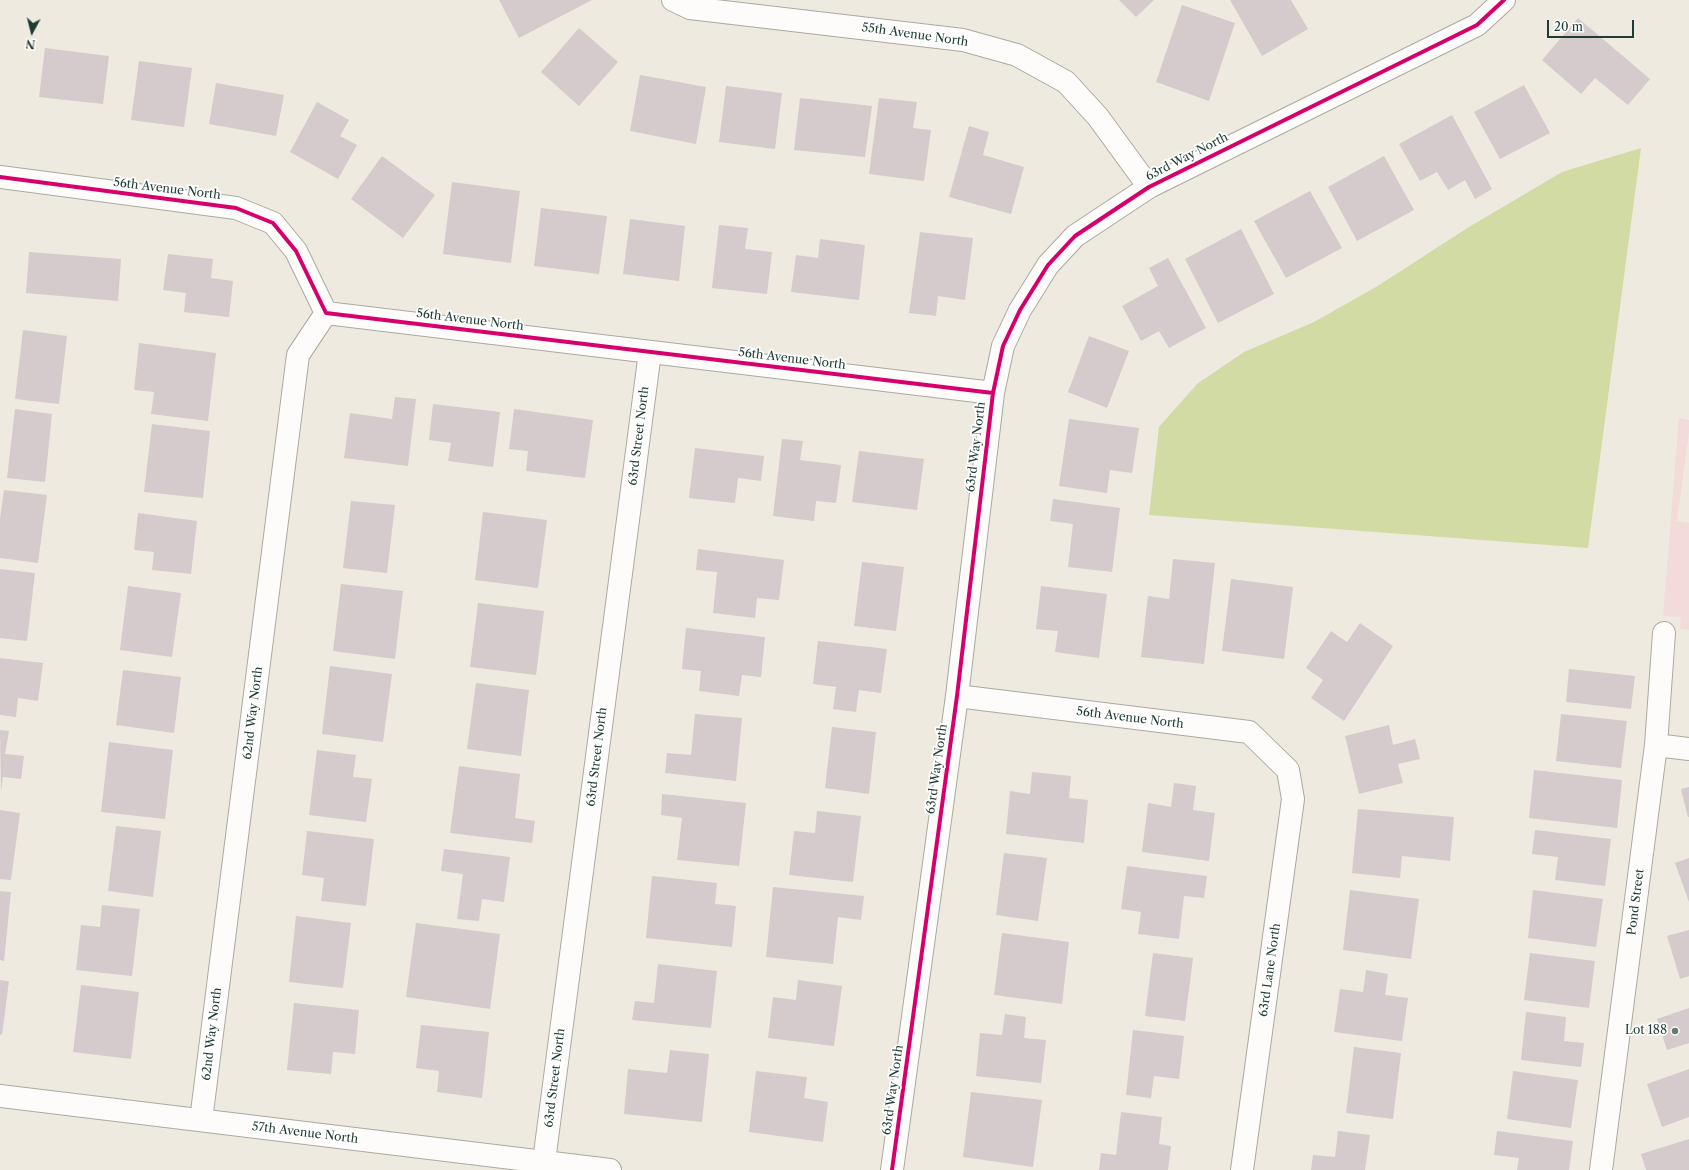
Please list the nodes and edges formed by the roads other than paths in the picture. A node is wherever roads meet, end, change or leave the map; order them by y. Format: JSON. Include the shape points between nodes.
{"nodes":[{"id":1,"x":673,"y":0,"type":"edge"},
{"id":2,"x":1504,"y":0,"type":"edge"},
{"id":3,"x":0,"y":177,"type":"edge"},
{"id":4,"x":1149,"y":186,"type":"junction"},
{"id":5,"x":326,"y":313,"type":"junction"},
{"id":6,"x":650,"y":352,"type":"junction"},
{"id":7,"x":993,"y":393,"type":"junction"},
{"id":8,"x":1664,"y":633,"type":"dead end"},
{"id":9,"x":957,"y":696,"type":"junction"},
{"id":10,"x":1656,"y":745,"type":"junction"},
{"id":11,"x":1689,"y":749,"type":"edge"},
{"id":12,"x":1288,"y":770,"type":"joint"},
{"id":13,"x":0,"y":1096,"type":"edge"},
{"id":14,"x":200,"y":1120,"type":"junction"},
{"id":15,"x":544,"y":1161,"type":"junction"},
{"id":16,"x":610,"y":1170,"type":"edge"},
{"id":17,"x":892,"y":1170,"type":"edge"},
{"id":18,"x":1242,"y":1170,"type":"edge"},
{"id":19,"x":1601,"y":1170,"type":"edge"}],
"edges":[{"from":1,"to":4,"type":"street","name":"55th Avenue North","via":[[690,8],[962,40],[1017,56],[1066,82],[1098,117]]},
{"from":2,"to":4,"type":"street","name":"63rd Way North","via":[[1477,25]]},
{"from":3,"to":5,"type":"street","name":"56th Avenue North","via":[[236,208],[273,223],[296,251]]},
{"from":4,"to":7,"type":"street","name":"63rd Way North","via":[[1075,236],[1048,265],[1020,310],[1004,346]]},
{"from":5,"to":6,"type":"street","name":"56th Avenue North"},
{"from":5,"to":14,"type":"street","name":"62nd Way North","via":[[298,355]]},
{"from":6,"to":7,"type":"street","name":"56th Avenue North"},
{"from":6,"to":15,"type":"street","name":"63rd Street North"},
{"from":7,"to":9,"type":"street","name":"63rd Way North"},
{"from":8,"to":10,"type":"street","name":"Pond Street"},
{"from":9,"to":12,"type":"street","name":"56th Avenue North","via":[[1249,732]]},
{"from":9,"to":17,"type":"street","name":"63rd Way North"},
{"from":10,"to":11,"type":"street"},
{"from":10,"to":19,"type":"street","name":"Pond Street"},
{"from":12,"to":18,"type":"street","name":"63rd Lane North","via":[[1293,799]]},
{"from":13,"to":14,"type":"street","name":"57th Avenue North"},
{"from":14,"to":15,"type":"street","name":"57th Avenue North"},
{"from":15,"to":16,"type":"street","name":"57th Avenue North"}]}
